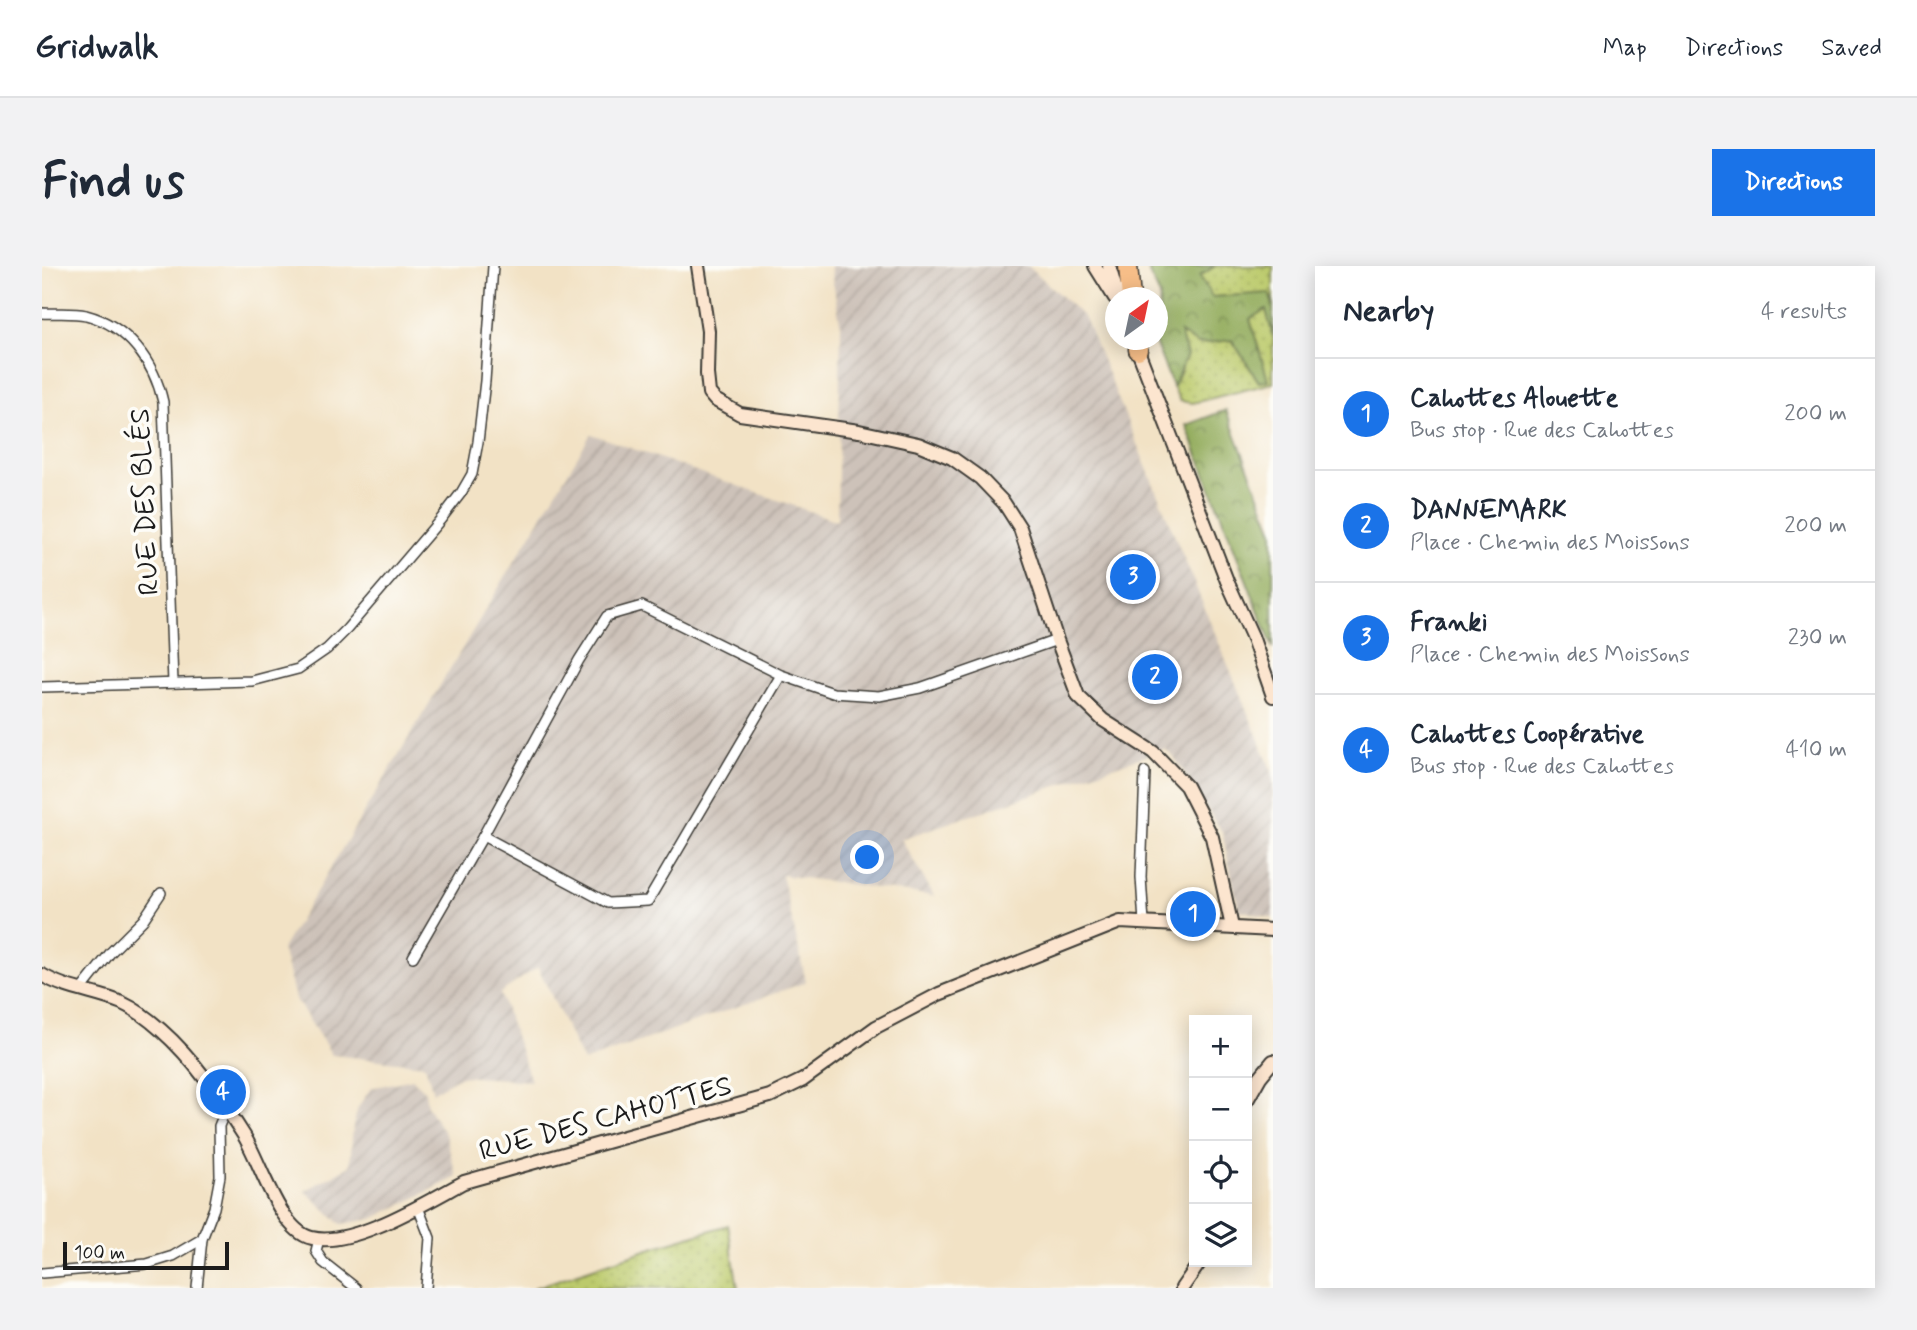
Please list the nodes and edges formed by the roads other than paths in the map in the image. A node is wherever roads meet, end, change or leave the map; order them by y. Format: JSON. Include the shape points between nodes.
{"nodes":[{"id":1,"x":493,"y":266,"type":"edge"},
{"id":2,"x":698,"y":266,"type":"edge"},
{"id":3,"x":1095,"y":266,"type":"edge"},
{"id":4,"x":1110,"y":266,"type":"edge"},
{"id":5,"x":1128,"y":266,"type":"edge"},
{"id":6,"x":1109,"y":287,"type":"edge"},
{"id":7,"x":1115,"y":287,"type":"edge"},
{"id":8,"x":1130,"y":287,"type":"edge"},
{"id":9,"x":42,"y":313,"type":"edge"},
{"id":10,"x":1140,"y":350,"type":"edge"},
{"id":11,"x":1057,"y":640,"type":"junction"},
{"id":12,"x":781,"y":675,"type":"junction"},
{"id":13,"x":173,"y":683,"type":"junction"},
{"id":14,"x":42,"y":687,"type":"edge"},
{"id":15,"x":1273,"y":696,"type":"edge"},
{"id":16,"x":1145,"y":772,"type":"dead end"},
{"id":17,"x":483,"y":836,"type":"junction"},
{"id":18,"x":159,"y":893,"type":"dead end"},
{"id":19,"x":1144,"y":923,"type":"junction"},
{"id":20,"x":1232,"y":927,"type":"junction"},
{"id":21,"x":1273,"y":930,"type":"edge"},
{"id":22,"x":413,"y":957,"type":"dead end"},
{"id":23,"x":42,"y":975,"type":"edge"},
{"id":24,"x":80,"y":991,"type":"junction"},
{"id":25,"x":1273,"y":1061,"type":"edge"},
{"id":26,"x":1252,"y":1091,"type":"edge"},
{"id":27,"x":226,"y":1109,"type":"junction"},
{"id":28,"x":418,"y":1207,"type":"junction"},
{"id":29,"x":202,"y":1239,"type":"junction"},
{"id":30,"x":319,"y":1239,"type":"junction"},
{"id":31,"x":1197,"y":1267,"type":"edge"},
{"id":32,"x":42,"y":1273,"type":"edge"},
{"id":33,"x":197,"y":1288,"type":"edge"},
{"id":34,"x":356,"y":1288,"type":"edge"},
{"id":35,"x":426,"y":1288,"type":"edge"},
{"id":36,"x":1182,"y":1288,"type":"edge"}],
"edges":[{"from":1,"to":13,"type":"street","via":[[478,442],[472,474],[461,494],[347,629],[311,661],[279,676],[252,681]]},
{"from":2,"to":11,"type":"street","via":[[708,331],[709,393],[715,400],[740,414],[918,444],[952,458],[981,478],[1020,528]]},
{"from":3,"to":6,"type":"street"},
{"from":4,"to":7,"type":"street"},
{"from":5,"to":8,"type":"highway"},
{"from":9,"to":13,"type":"street","name":"RUE DES BLÉS","via":[[85,315],[108,324],[131,340],[159,385]]},
{"from":10,"to":15,"type":"street"},
{"from":11,"to":12,"type":"street","via":[[920,688],[879,696],[833,693]]},
{"from":11,"to":20,"type":"street","via":[[1079,696],[1102,720],[1153,752],[1186,786],[1213,837]]},
{"from":12,"to":17,"type":"street","via":[[648,901],[608,903]]},
{"from":12,"to":17,"type":"street","via":[[642,606],[607,616]]},
{"from":13,"to":14,"type":"street"},
{"from":16,"to":19,"type":"street"},
{"from":17,"to":22,"type":"street"},
{"from":18,"to":24,"type":"street","via":[[143,919]]},
{"from":19,"to":20,"type":"street","name":"RUE DES CAHOTTES"},
{"from":19,"to":28,"type":"street","name":"RUE DES CAHOTTES","via":[[1120,922],[939,994],[876,1027],[803,1080],[770,1096],[464,1182]]},
{"from":20,"to":21,"type":"street","name":"RUE DES CAHOTTES"},
{"from":23,"to":24,"type":"street"},
{"from":24,"to":27,"type":"street","via":[[123,1004],[161,1030]]},
{"from":25,"to":26,"type":"street"},
{"from":27,"to":29,"type":"street","via":[[219,1126],[220,1176]]},
{"from":27,"to":30,"type":"street","via":[[246,1138],[277,1205],[293,1226],[309,1238]]},
{"from":28,"to":30,"type":"street","name":"RUE DES CAHOTTES","via":[[371,1229]]},
{"from":28,"to":35,"type":"street","via":[[430,1238]]},
{"from":29,"to":32,"type":"street","via":[[147,1264]]},
{"from":29,"to":33,"type":"street"},
{"from":30,"to":34,"type":"street","via":[[316,1251],[323,1262]]},
{"from":31,"to":36,"type":"street"}]}
